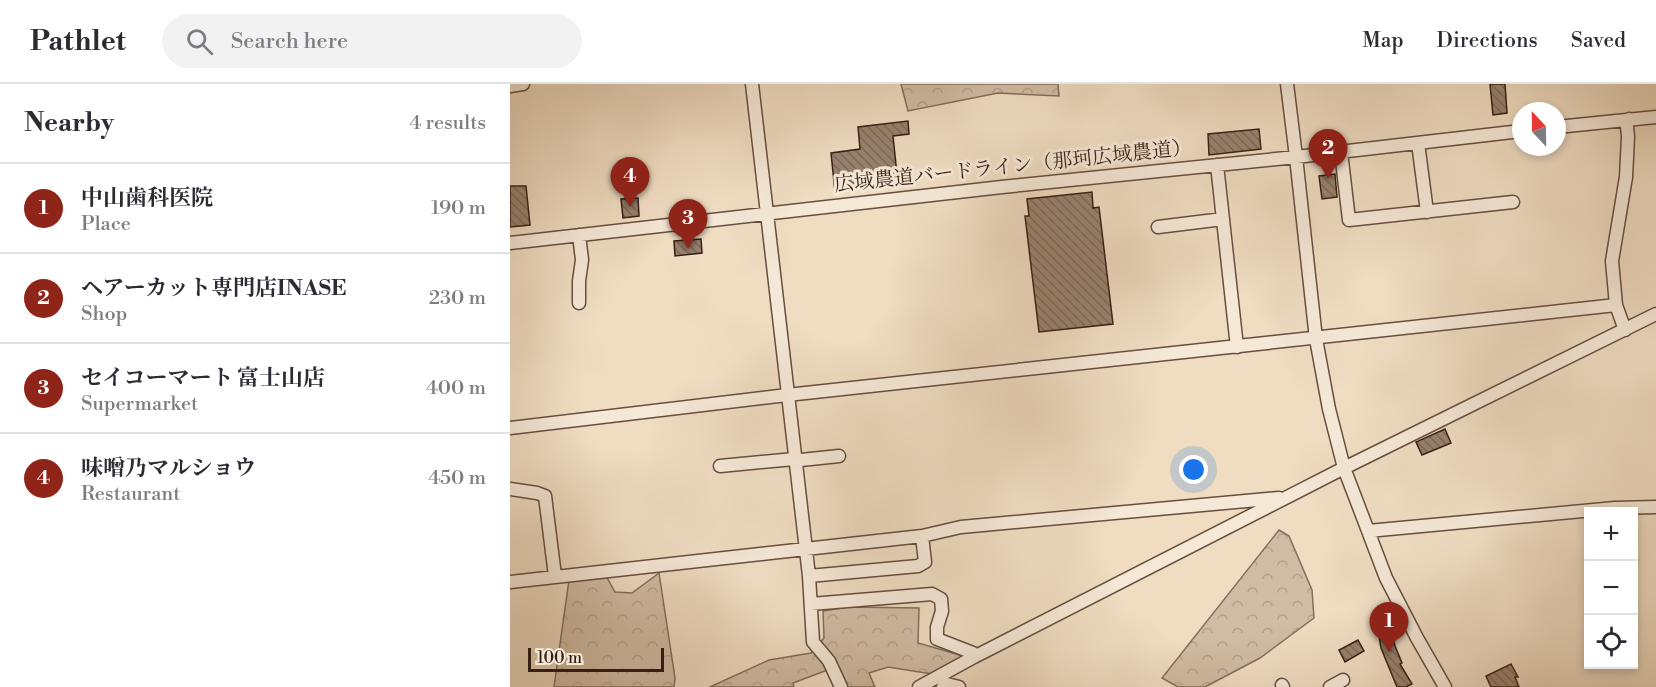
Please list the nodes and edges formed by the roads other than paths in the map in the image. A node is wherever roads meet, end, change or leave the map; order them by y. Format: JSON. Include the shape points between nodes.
{"nodes":[{"id":1,"x":523,"y":84,"type":"edge"},
{"id":2,"x":752,"y":84,"type":"edge"},
{"id":3,"x":1287,"y":84,"type":"edge"},
{"id":4,"x":510,"y":86,"type":"edge"},
{"id":5,"x":1656,"y":117,"type":"edge"},
{"id":6,"x":1629,"y":119,"type":"junction"},
{"id":7,"x":1566,"y":126,"type":"edge"},
{"id":8,"x":1512,"y":132,"type":"edge"},
{"id":9,"x":1418,"y":143,"type":"junction"},
{"id":10,"x":1341,"y":152,"type":"junction"},
{"id":11,"x":1296,"y":157,"type":"junction"},
{"id":12,"x":1217,"y":165,"type":"junction"},
{"id":13,"x":1513,"y":202,"type":"dead end"},
{"id":14,"x":1427,"y":212,"type":"junction"},
{"id":15,"x":767,"y":214,"type":"junction"},
{"id":16,"x":1223,"y":219,"type":"junction"},
{"id":17,"x":1158,"y":227,"type":"dead end"},
{"id":18,"x":579,"y":236,"type":"junction"},
{"id":19,"x":510,"y":243,"type":"edge"},
{"id":20,"x":579,"y":303,"type":"dead end"},
{"id":21,"x":1616,"y":305,"type":"junction"},
{"id":22,"x":1656,"y":314,"type":"edge"},
{"id":23,"x":1625,"y":330,"type":"junction"},
{"id":24,"x":1316,"y":339,"type":"junction"},
{"id":25,"x":1237,"y":347,"type":"junction"},
{"id":26,"x":787,"y":395,"type":"junction"},
{"id":27,"x":510,"y":428,"type":"edge"},
{"id":28,"x":839,"y":456,"type":"dead end"},
{"id":29,"x":794,"y":459,"type":"junction"},
{"id":30,"x":720,"y":466,"type":"dead end"},
{"id":31,"x":1344,"y":468,"type":"junction"},
{"id":32,"x":510,"y":489,"type":"edge"},
{"id":33,"x":1292,"y":495,"type":"junction"},
{"id":34,"x":1656,"y":507,"type":"edge"},
{"id":35,"x":1368,"y":531,"type":"junction"},
{"id":36,"x":922,"y":536,"type":"junction"},
{"id":37,"x":806,"y":549,"type":"junction"},
{"id":38,"x":555,"y":576,"type":"junction"},
{"id":39,"x":809,"y":576,"type":"junction"},
{"id":40,"x":510,"y":582,"type":"edge"},
{"id":41,"x":811,"y":604,"type":"junction"},
{"id":42,"x":974,"y":657,"type":"junction"},
{"id":43,"x":1343,"y":680,"type":"dead end"},
{"id":44,"x":939,"y":685,"type":"edge"},
{"id":45,"x":841,"y":687,"type":"edge"},
{"id":46,"x":919,"y":687,"type":"edge"},
{"id":47,"x":959,"y":687,"type":"edge"},
{"id":48,"x":1330,"y":687,"type":"edge"},
{"id":49,"x":1445,"y":687,"type":"edge"}],
"edges":[{"from":1,"to":4,"type":"street"},
{"from":2,"to":15,"type":"street"},
{"from":3,"to":11,"type":"street"},
{"from":5,"to":6,"type":"street"},
{"from":6,"to":7,"type":"street"},
{"from":6,"to":21,"type":"street","via":[[1626,177],[1612,261]]},
{"from":8,"to":9,"type":"street","name":"広域農道バードライン（那珂広域農道）"},
{"from":9,"to":10,"type":"street","name":"広域農道バードライン（那珂広域農道）"},
{"from":9,"to":14,"type":"street"},
{"from":10,"to":11,"type":"street","name":"広域農道バードライン（那珂広域農道）"},
{"from":10,"to":14,"type":"street","via":[[1349,220]]},
{"from":11,"to":12,"type":"street","name":"広域農道バードライン（那珂広域農道）"},
{"from":11,"to":24,"type":"street"},
{"from":12,"to":15,"type":"street","name":"広域農道バードライン（那珂広域農道）"},
{"from":12,"to":16,"type":"street"},
{"from":13,"to":14,"type":"street"},
{"from":15,"to":18,"type":"street","name":"広域農道バードライン（那珂広域農道）"},
{"from":15,"to":26,"type":"street"},
{"from":16,"to":17,"type":"street"},
{"from":16,"to":25,"type":"street"},
{"from":18,"to":19,"type":"street","name":"広域農道バードライン（那珂広域農道）"},
{"from":18,"to":20,"type":"street"},
{"from":21,"to":23,"type":"street"},
{"from":21,"to":24,"type":"street"},
{"from":22,"to":23,"type":"street"},
{"from":23,"to":31,"type":"street"},
{"from":24,"to":25,"type":"street"},
{"from":24,"to":31,"type":"street"},
{"from":25,"to":26,"type":"street"},
{"from":26,"to":27,"type":"street"},
{"from":26,"to":29,"type":"street"},
{"from":28,"to":29,"type":"street"},
{"from":29,"to":30,"type":"street"},
{"from":29,"to":37,"type":"street"},
{"from":31,"to":33,"type":"street"},
{"from":31,"to":35,"type":"street"},
{"from":32,"to":38,"type":"street","via":[[545,496]]},
{"from":33,"to":36,"type":"street","via":[[961,527]]},
{"from":33,"to":42,"type":"street"},
{"from":34,"to":35,"type":"street"},
{"from":35,"to":49,"type":"street","via":[[1386,578]]},
{"from":36,"to":37,"type":"street"},
{"from":36,"to":39,"type":"street","via":[[925,562],[918,566]]},
{"from":37,"to":38,"type":"street"},
{"from":37,"to":39,"type":"street"},
{"from":38,"to":40,"type":"street"},
{"from":39,"to":41,"type":"street"},
{"from":41,"to":42,"type":"street","via":[[932,594],[941,599],[937,639],[973,653]]},
{"from":41,"to":45,"type":"street","via":[[813,642],[829,661]]},
{"from":42,"to":44,"type":"street"},
{"from":43,"to":48,"type":"street"},
{"from":44,"to":46,"type":"street"},
{"from":44,"to":47,"type":"street"}]}
